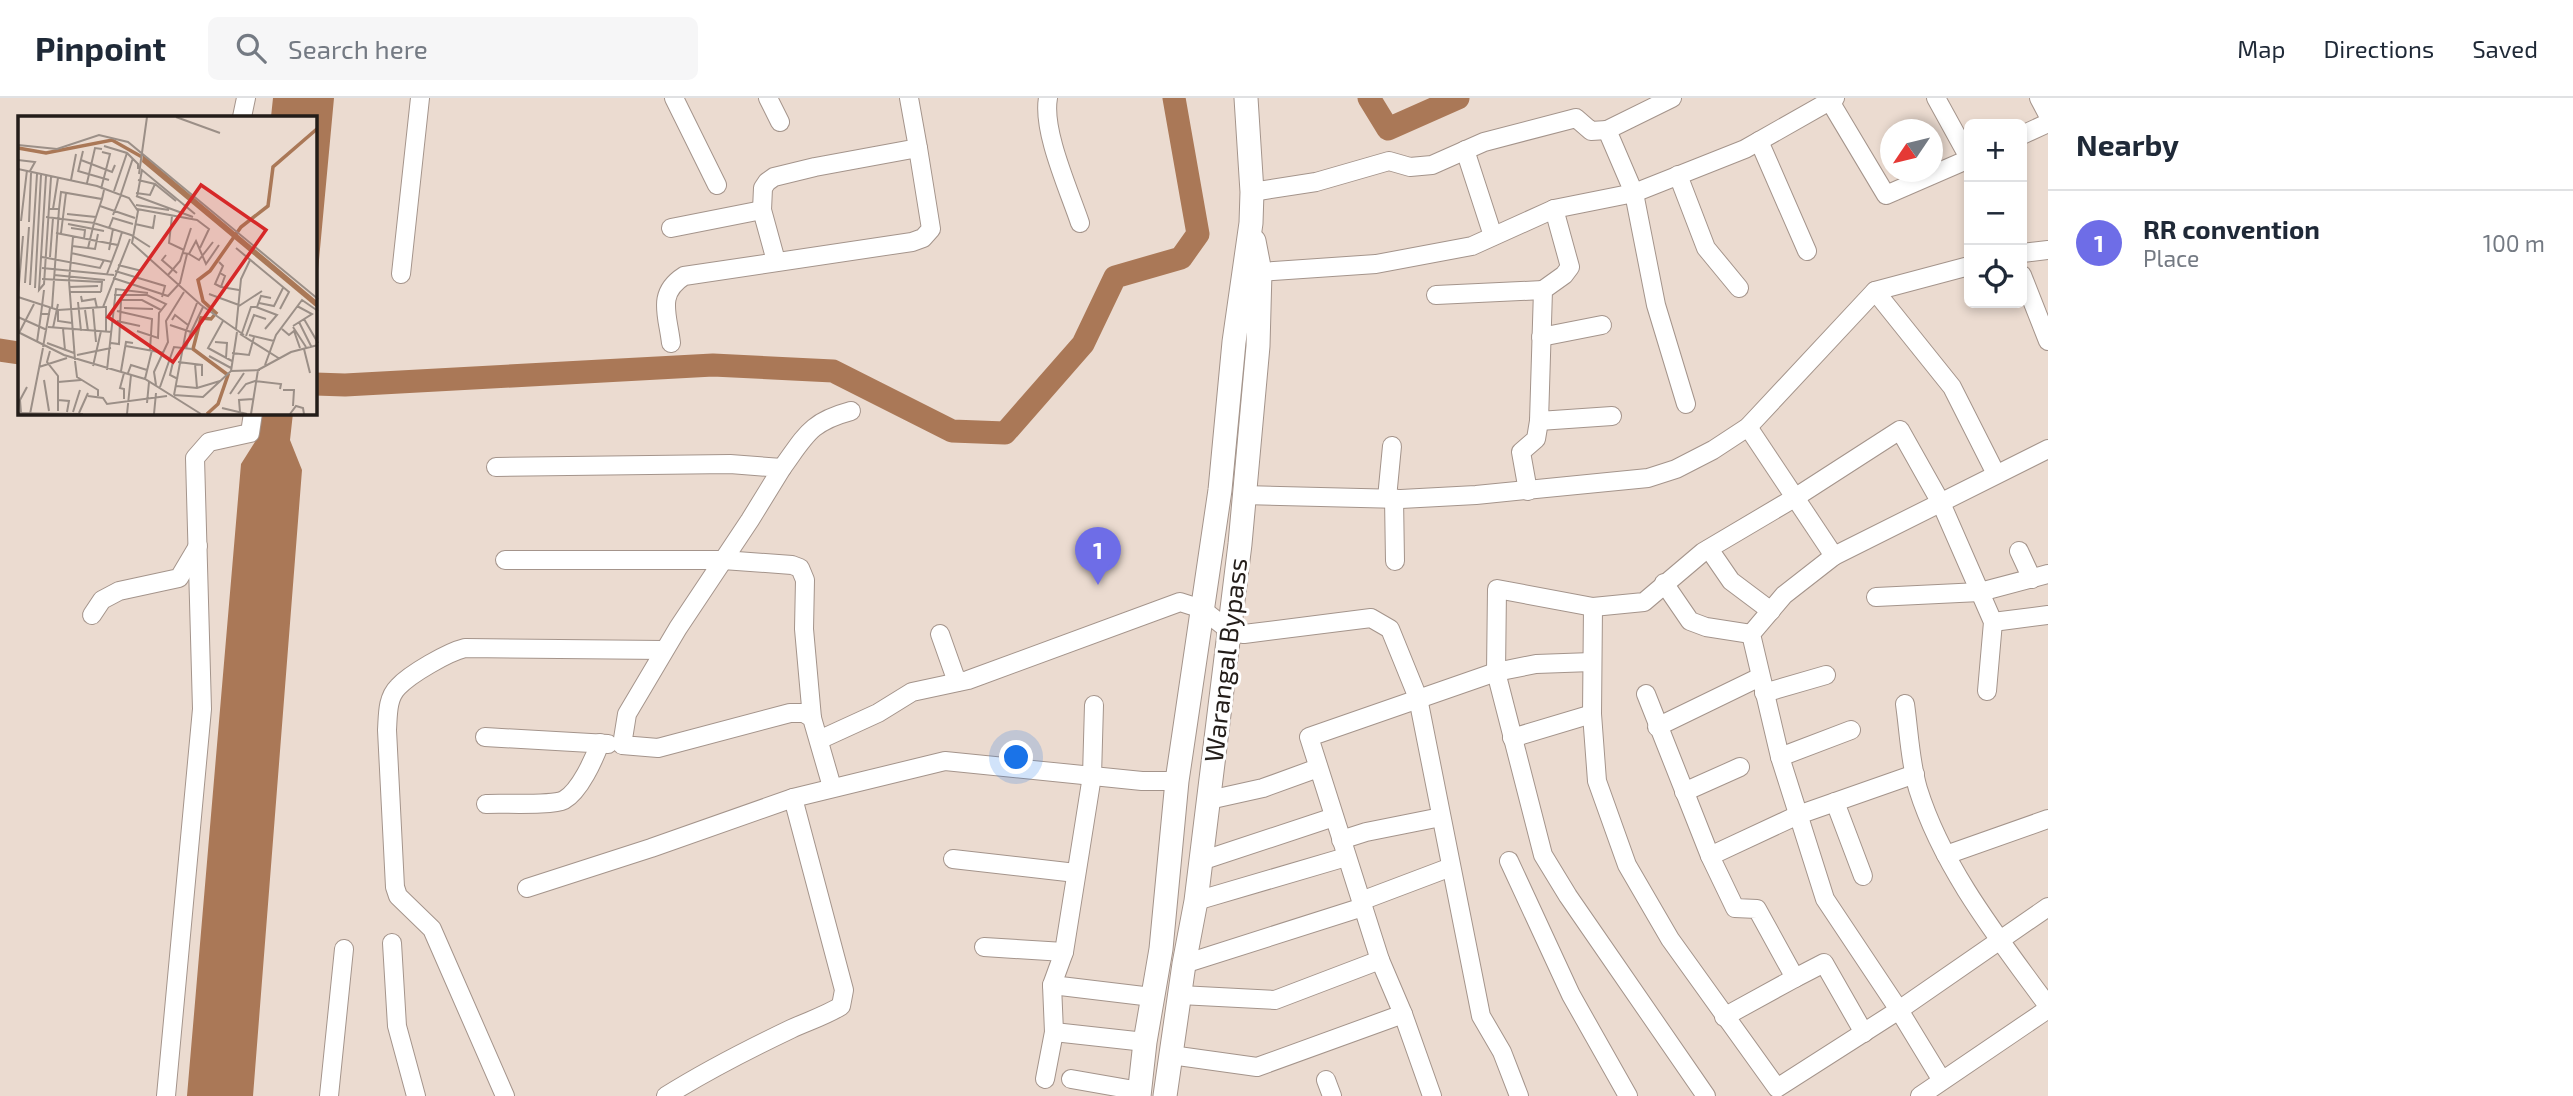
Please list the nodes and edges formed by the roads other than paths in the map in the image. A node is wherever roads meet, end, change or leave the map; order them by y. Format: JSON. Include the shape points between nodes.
{"nodes":[{"id":1,"x":246,"y":98,"type":"edge"},
{"id":2,"x":420,"y":98,"type":"edge"},
{"id":3,"x":674,"y":98,"type":"edge"},
{"id":4,"x":768,"y":98,"type":"edge"},
{"id":5,"x":909,"y":98,"type":"edge"},
{"id":6,"x":1048,"y":98,"type":"edge"},
{"id":7,"x":1246,"y":98,"type":"edge"},
{"id":8,"x":1672,"y":98,"type":"edge"},
{"id":9,"x":1936,"y":98,"type":"edge"},
{"id":10,"x":1830,"y":99,"type":"edge"},
{"id":11,"x":242,"y":116,"type":"edge"},
{"id":12,"x":780,"y":122,"type":"dead end"},
{"id":13,"x":2048,"y":123,"type":"edge"},
{"id":14,"x":1607,"y":130,"type":"junction"},
{"id":15,"x":2027,"y":133,"type":"edge"},
{"id":16,"x":1759,"y":141,"type":"junction"},
{"id":17,"x":918,"y":148,"type":"junction"},
{"id":18,"x":1465,"y":150,"type":"junction"},
{"id":19,"x":1964,"y":150,"type":"edge"},
{"id":20,"x":1964,"y":161,"type":"edge"},
{"id":21,"x":1678,"y":175,"type":"junction"},
{"id":22,"x":717,"y":185,"type":"dead end"},
{"id":23,"x":1251,"y":192,"type":"junction"},
{"id":24,"x":1634,"y":193,"type":"junction"},
{"id":25,"x":1554,"y":209,"type":"junction"},
{"id":26,"x":762,"y":210,"type":"junction"},
{"id":27,"x":1080,"y":223,"type":"dead end"},
{"id":28,"x":1251,"y":223,"type":"junction"},
{"id":29,"x":671,"y":228,"type":"dead end"},
{"id":30,"x":1493,"y":236,"type":"junction"},
{"id":31,"x":2048,"y":250,"type":"edge"},
{"id":32,"x":1807,"y":251,"type":"dead end"},
{"id":33,"x":2027,"y":252,"type":"edge"},
{"id":34,"x":776,"y":261,"type":"junction"},
{"id":35,"x":1964,"y":267,"type":"edge"},
{"id":36,"x":1260,"y":272,"type":"junction"},
{"id":37,"x":401,"y":274,"type":"dead end"},
{"id":38,"x":2027,"y":282,"type":"edge"},
{"id":39,"x":1739,"y":288,"type":"dead end"},
{"id":40,"x":1543,"y":290,"type":"junction"},
{"id":41,"x":1875,"y":291,"type":"junction"},
{"id":42,"x":1436,"y":295,"type":"dead end"},
{"id":43,"x":2039,"y":298,"type":"edge"},
{"id":44,"x":1602,"y":326,"type":"dead end"},
{"id":45,"x":1541,"y":337,"type":"junction"},
{"id":46,"x":2048,"y":341,"type":"edge"},
{"id":47,"x":671,"y":343,"type":"dead end"},
{"id":48,"x":1686,"y":404,"type":"dead end"},
{"id":49,"x":851,"y":411,"type":"dead end"},
{"id":50,"x":253,"y":415,"type":"edge"},
{"id":51,"x":1612,"y":416,"type":"dead end"},
{"id":52,"x":1539,"y":421,"type":"junction"},
{"id":53,"x":1748,"y":427,"type":"junction"},
{"id":54,"x":1392,"y":446,"type":"dead end"},
{"id":55,"x":2048,"y":449,"type":"edge"},
{"id":56,"x":496,"y":467,"type":"dead end"},
{"id":57,"x":782,"y":468,"type":"junction"},
{"id":58,"x":1996,"y":474,"type":"junction"},
{"id":59,"x":1528,"y":491,"type":"junction"},
{"id":60,"x":1243,"y":495,"type":"junction"},
{"id":61,"x":1796,"y":497,"type":"junction"},
{"id":62,"x":1390,"y":498,"type":"junction"},
{"id":63,"x":1941,"y":503,"type":"junction"},
{"id":64,"x":198,"y":546,"type":"junction"},
{"id":65,"x":1709,"y":549,"type":"junction"},
{"id":66,"x":2019,"y":551,"type":"dead end"},
{"id":67,"x":1834,"y":556,"type":"junction"},
{"id":68,"x":505,"y":559,"type":"dead end"},
{"id":69,"x":723,"y":560,"type":"junction"},
{"id":70,"x":1395,"y":561,"type":"dead end"},
{"id":71,"x":2040,"y":577,"type":"edge"},
{"id":72,"x":1664,"y":583,"type":"junction"},
{"id":73,"x":1980,"y":592,"type":"junction"},
{"id":74,"x":1876,"y":597,"type":"dead end"},
{"id":75,"x":1592,"y":607,"type":"junction"},
{"id":76,"x":1202,"y":609,"type":"junction"},
{"id":77,"x":1771,"y":611,"type":"junction"},
{"id":78,"x":92,"y":615,"type":"dead end"},
{"id":79,"x":2048,"y":615,"type":"edge"},
{"id":80,"x":1993,"y":622,"type":"junction"},
{"id":81,"x":1243,"y":633,"type":"junction"},
{"id":82,"x":940,"y":634,"type":"dead end"},
{"id":83,"x":1751,"y":634,"type":"junction"},
{"id":84,"x":664,"y":650,"type":"junction"},
{"id":85,"x":1592,"y":662,"type":"junction"},
{"id":86,"x":1496,"y":672,"type":"junction"},
{"id":87,"x":1826,"y":675,"type":"dead end"},
{"id":88,"x":957,"y":682,"type":"junction"},
{"id":89,"x":1762,"y":685,"type":"junction"},
{"id":90,"x":1987,"y":691,"type":"dead end"},
{"id":91,"x":1646,"y":694,"type":"dead end"},
{"id":92,"x":1418,"y":698,"type":"junction"},
{"id":93,"x":1905,"y":704,"type":"dead end"},
{"id":94,"x":1094,"y":705,"type":"dead end"},
{"id":95,"x":1592,"y":713,"type":"junction"},
{"id":96,"x":812,"y":718,"type":"junction"},
{"id":97,"x":1657,"y":727,"type":"junction"},
{"id":98,"x":1851,"y":730,"type":"dead end"},
{"id":99,"x":485,"y":737,"type":"dead end"},
{"id":100,"x":1512,"y":738,"type":"junction"},
{"id":101,"x":819,"y":740,"type":"junction"},
{"id":102,"x":600,"y":743,"type":"junction"},
{"id":103,"x":622,"y":745,"type":"junction"},
{"id":104,"x":1780,"y":757,"type":"junction"},
{"id":105,"x":1740,"y":767,"type":"dead end"},
{"id":106,"x":1318,"y":768,"type":"junction"},
{"id":107,"x":1914,"y":774,"type":"junction"},
{"id":108,"x":1092,"y":776,"type":"junction"},
{"id":109,"x":1177,"y":781,"type":"junction"},
{"id":110,"x":832,"y":787,"type":"junction"},
{"id":111,"x":1684,"y":792,"type":"junction"},
{"id":112,"x":793,"y":798,"type":"junction"},
{"id":113,"x":1209,"y":800,"type":"junction"},
{"id":114,"x":1835,"y":802,"type":"junction"},
{"id":115,"x":486,"y":804,"type":"dead end"},
{"id":116,"x":1798,"y":815,"type":"junction"},
{"id":117,"x":1334,"y":817,"type":"junction"},
{"id":118,"x":1441,"y":817,"type":"junction"},
{"id":119,"x":2048,"y":820,"type":"edge"},
{"id":120,"x":1344,"y":849,"type":"junction"},
{"id":121,"x":1946,"y":855,"type":"junction"},
{"id":122,"x":1710,"y":856,"type":"junction"},
{"id":123,"x":953,"y":859,"type":"dead end"},
{"id":124,"x":1201,"y":861,"type":"junction"},
{"id":125,"x":1509,"y":861,"type":"dead end"},
{"id":126,"x":1451,"y":867,"type":"junction"},
{"id":127,"x":1076,"y":873,"type":"junction"},
{"id":128,"x":1863,"y":876,"type":"dead end"},
{"id":129,"x":527,"y":888,"type":"dead end"},
{"id":130,"x":1196,"y":901,"type":"junction"},
{"id":131,"x":1362,"y":904,"type":"junction"},
{"id":132,"x":2048,"y":907,"type":"edge"},
{"id":133,"x":2000,"y":940,"type":"junction"},
{"id":134,"x":392,"y":943,"type":"dead end"},
{"id":135,"x":984,"y":947,"type":"dead end"},
{"id":136,"x":344,"y":949,"type":"dead end"},
{"id":137,"x":1064,"y":953,"type":"junction"},
{"id":138,"x":1380,"y":960,"type":"junction"},
{"id":139,"x":1184,"y":964,"type":"junction"},
{"id":140,"x":1795,"y":978,"type":"junction"},
{"id":141,"x":1052,"y":985,"type":"junction"},
{"id":142,"x":1180,"y":995,"type":"junction"},
{"id":143,"x":1152,"y":997,"type":"junction"},
{"id":144,"x":1899,"y":1010,"type":"junction"},
{"id":145,"x":2047,"y":1010,"type":"edge"},
{"id":146,"x":1403,"y":1014,"type":"junction"},
{"id":147,"x":1724,"y":1017,"type":"junction"},
{"id":148,"x":1054,"y":1032,"type":"junction"},
{"id":149,"x":1864,"y":1033,"type":"junction"},
{"id":150,"x":1145,"y":1042,"type":"junction"},
{"id":151,"x":1171,"y":1055,"type":"junction"},
{"id":152,"x":1045,"y":1079,"type":"dead end"},
{"id":153,"x":1071,"y":1079,"type":"dead end"},
{"id":154,"x":1941,"y":1079,"type":"junction"},
{"id":155,"x":694,"y":1089,"type":"edge"},
{"id":156,"x":1140,"y":1093,"type":"edge"},
{"id":157,"x":166,"y":1096,"type":"edge"},
{"id":158,"x":329,"y":1096,"type":"edge"},
{"id":159,"x":416,"y":1096,"type":"edge"},
{"id":160,"x":505,"y":1096,"type":"edge"},
{"id":161,"x":666,"y":1096,"type":"edge"},
{"id":162,"x":1165,"y":1096,"type":"edge"},
{"id":163,"x":1432,"y":1096,"type":"edge"},
{"id":164,"x":1519,"y":1096,"type":"edge"},
{"id":165,"x":1628,"y":1096,"type":"edge"},
{"id":166,"x":1706,"y":1096,"type":"edge"},
{"id":167,"x":1920,"y":1096,"type":"edge"}],
"edges":[{"from":1,"to":11,"type":"street"},
{"from":2,"to":37,"type":"street"},
{"from":3,"to":22,"type":"street"},
{"from":4,"to":12,"type":"street"},
{"from":5,"to":17,"type":"street"},
{"from":6,"to":27,"type":"street","via":[[1049,131]]},
{"from":7,"to":23,"type":"main road"},
{"from":8,"to":14,"type":"street"},
{"from":9,"to":19,"type":"street"},
{"from":10,"to":16,"type":"street"},
{"from":10,"to":20,"type":"street","via":[[1886,195]]},
{"from":13,"to":15,"type":"street"},
{"from":14,"to":18,"type":"street","via":[[1591,131],[1576,118]]},
{"from":14,"to":24,"type":"street"},
{"from":16,"to":21,"type":"street"},
{"from":16,"to":32,"type":"street"},
{"from":17,"to":26,"type":"street","via":[[774,177],[763,188]]},
{"from":17,"to":34,"type":"street","via":[[931,229],[928,235],[912,242]]},
{"from":18,"to":23,"type":"street","via":[[1432,165],[1410,167],[1389,161],[1316,182]]},
{"from":18,"to":30,"type":"street"},
{"from":21,"to":24,"type":"street"},
{"from":21,"to":39,"type":"street","via":[[1706,248]]},
{"from":23,"to":28,"type":"main road"},
{"from":24,"to":25,"type":"street"},
{"from":24,"to":48,"type":"street","via":[[1656,305]]},
{"from":25,"to":30,"type":"street"},
{"from":25,"to":40,"type":"street","via":[[1570,267]]},
{"from":26,"to":29,"type":"street"},
{"from":26,"to":34,"type":"street"},
{"from":28,"to":36,"type":"main road","name":"Warangal Bypass"},
{"from":28,"to":76,"type":"main road"},
{"from":30,"to":36,"type":"street","via":[[1472,246],[1376,264]]},
{"from":31,"to":33,"type":"street"},
{"from":34,"to":47,"type":"street","via":[[684,276],[673,283],[666,299]]},
{"from":35,"to":41,"type":"street"},
{"from":36,"to":60,"type":"main road","name":"Warangal Bypass","via":[[1256,372]]},
{"from":38,"to":43,"type":"street"},
{"from":40,"to":42,"type":"street"},
{"from":40,"to":45,"type":"street"},
{"from":41,"to":53,"type":"street"},
{"from":41,"to":58,"type":"street","via":[[1952,387]]},
{"from":43,"to":46,"type":"street"},
{"from":44,"to":45,"type":"street"},
{"from":45,"to":52,"type":"street"},
{"from":49,"to":57,"type":"street","via":[[826,418],[809,430]]},
{"from":50,"to":64,"type":"street","via":[[250,433],[209,442],[195,458]]},
{"from":51,"to":52,"type":"street"},
{"from":52,"to":59,"type":"street","via":[[1536,439],[1521,452]]},
{"from":53,"to":59,"type":"street","via":[[1676,469],[1648,478]]},
{"from":53,"to":61,"type":"street"},
{"from":54,"to":62,"type":"street"},
{"from":55,"to":58,"type":"street"},
{"from":56,"to":57,"type":"street","via":[[730,464]]},
{"from":57,"to":69,"type":"street"},
{"from":58,"to":63,"type":"street"},
{"from":59,"to":62,"type":"street"},
{"from":60,"to":62,"type":"street"},
{"from":60,"to":81,"type":"main road","name":"Warangal Bypass"},
{"from":61,"to":63,"type":"street","via":[[1900,430]]},
{"from":61,"to":65,"type":"street"},
{"from":61,"to":67,"type":"street"},
{"from":62,"to":70,"type":"street"},
{"from":63,"to":67,"type":"street"},
{"from":63,"to":73,"type":"street"},
{"from":64,"to":78,"type":"street","via":[[179,578],[120,591],[102,600]]},
{"from":64,"to":157,"type":"street","via":[[202,709]]},
{"from":65,"to":72,"type":"street"},
{"from":65,"to":77,"type":"street","via":[[1731,581]]},
{"from":66,"to":71,"type":"street"},
{"from":67,"to":77,"type":"street","via":[[1784,595]]},
{"from":68,"to":69,"type":"street"},
{"from":69,"to":84,"type":"street"},
{"from":69,"to":96,"type":"street","via":[[792,565],[804,573]]},
{"from":71,"to":73,"type":"street"},
{"from":72,"to":75,"type":"street","via":[[1644,602]]},
{"from":72,"to":83,"type":"street","via":[[1690,621]]},
{"from":73,"to":74,"type":"street"},
{"from":73,"to":80,"type":"street"},
{"from":75,"to":85,"type":"street"},
{"from":75,"to":86,"type":"street","via":[[1497,590]]},
{"from":76,"to":81,"type":"street"},
{"from":76,"to":88,"type":"street","via":[[1180,602]]},
{"from":76,"to":109,"type":"main road"},
{"from":77,"to":83,"type":"street"},
{"from":79,"to":80,"type":"street"},
{"from":80,"to":90,"type":"street"},
{"from":81,"to":92,"type":"street","via":[[1371,618],[1390,629]]},
{"from":81,"to":113,"type":"main road","name":"Warangal Bypass"},
{"from":82,"to":88,"type":"street"},
{"from":83,"to":89,"type":"street"},
{"from":84,"to":103,"type":"street","via":[[626,713]]},
{"from":84,"to":160,"type":"street","via":[[465,648],[452,651],[397,688],[388,704],[395,887],[398,896],[432,929]]},
{"from":85,"to":86,"type":"street","via":[[1536,664]]},
{"from":85,"to":95,"type":"street"},
{"from":86,"to":92,"type":"street"},
{"from":86,"to":100,"type":"street"},
{"from":87,"to":89,"type":"street"},
{"from":88,"to":101,"type":"street","via":[[912,692]]},
{"from":89,"to":97,"type":"street"},
{"from":89,"to":104,"type":"street"},
{"from":91,"to":97,"type":"street"},
{"from":92,"to":106,"type":"street","via":[[1309,737]]},
{"from":92,"to":118,"type":"street"},
{"from":93,"to":107,"type":"street"},
{"from":94,"to":108,"type":"street"},
{"from":95,"to":100,"type":"street"},
{"from":95,"to":147,"type":"street","via":[[1597,781],[1627,865],[1670,939]]},
{"from":96,"to":101,"type":"street"},
{"from":96,"to":103,"type":"street","via":[[790,713],[658,748]]},
{"from":97,"to":111,"type":"street"},
{"from":98,"to":104,"type":"street"},
{"from":99,"to":102,"type":"street"},
{"from":100,"to":166,"type":"street","via":[[1543,855]]},
{"from":101,"to":110,"type":"street"},
{"from":102,"to":103,"type":"street"},
{"from":102,"to":115,"type":"street","via":[[592,763],[564,800]]},
{"from":104,"to":116,"type":"street"},
{"from":105,"to":111,"type":"street"},
{"from":106,"to":113,"type":"street","via":[[1263,788]]},
{"from":106,"to":117,"type":"street"},
{"from":107,"to":114,"type":"street"},
{"from":107,"to":121,"type":"street"},
{"from":108,"to":109,"type":"street"},
{"from":108,"to":110,"type":"street","via":[[945,761]]},
{"from":108,"to":127,"type":"street"},
{"from":109,"to":143,"type":"main road"},
{"from":110,"to":112,"type":"street"},
{"from":111,"to":122,"type":"street"},
{"from":112,"to":129,"type":"street"},
{"from":112,"to":155,"type":"street","via":[[844,990],[841,1006],[744,1052]]},
{"from":113,"to":124,"type":"main road","name":"Warangal Bypass"},
{"from":114,"to":116,"type":"street"},
{"from":114,"to":128,"type":"street"},
{"from":116,"to":122,"type":"street"},
{"from":116,"to":144,"type":"street","via":[[1825,899]]},
{"from":117,"to":120,"type":"street"},
{"from":117,"to":124,"type":"street"},
{"from":118,"to":120,"type":"street","via":[[1366,832]]},
{"from":118,"to":126,"type":"street"},
{"from":119,"to":121,"type":"street"},
{"from":120,"to":130,"type":"street"},
{"from":120,"to":131,"type":"street"},
{"from":121,"to":133,"type":"street"},
{"from":122,"to":140,"type":"street","via":[[1735,908],[1758,909]]},
{"from":123,"to":127,"type":"street"},
{"from":124,"to":130,"type":"main road","name":"Warangal Bypass"},
{"from":125,"to":165,"type":"street","via":[[1571,995]]},
{"from":126,"to":131,"type":"street"},
{"from":126,"to":164,"type":"street","via":[[1481,1016],[1502,1052]]},
{"from":127,"to":137,"type":"street"},
{"from":130,"to":139,"type":"main road","name":"Warangal Bypass"},
{"from":131,"to":138,"type":"street"},
{"from":131,"to":139,"type":"street"},
{"from":132,"to":133,"type":"street"},
{"from":133,"to":144,"type":"street"},
{"from":133,"to":145,"type":"street"},
{"from":134,"to":159,"type":"street","via":[[397,1026]]},
{"from":135,"to":137,"type":"street"},
{"from":136,"to":158,"type":"street"},
{"from":137,"to":141,"type":"street"},
{"from":138,"to":142,"type":"street","via":[[1275,1000]]},
{"from":138,"to":146,"type":"street"},
{"from":139,"to":142,"type":"main road","name":"Warangal Bypass"},
{"from":140,"to":147,"type":"street"},
{"from":140,"to":149,"type":"street","via":[[1824,962]]},
{"from":141,"to":143,"type":"street"},
{"from":141,"to":148,"type":"street"},
{"from":142,"to":151,"type":"main road","name":"Warangal Bypass"},
{"from":143,"to":150,"type":"main road"},
{"from":144,"to":149,"type":"street"},
{"from":144,"to":154,"type":"street"},
{"from":145,"to":154,"type":"street"},
{"from":146,"to":151,"type":"street","via":[[1257,1067]]},
{"from":146,"to":163,"type":"street"},
{"from":147,"to":149,"type":"street","via":[[1777,1088]]},
{"from":148,"to":150,"type":"street"},
{"from":148,"to":152,"type":"street"},
{"from":150,"to":156,"type":"main road"},
{"from":151,"to":162,"type":"main road","name":"Warangal Bypass"},
{"from":153,"to":156,"type":"street"},
{"from":154,"to":167,"type":"street"},
{"from":155,"to":161,"type":"street"}]}
